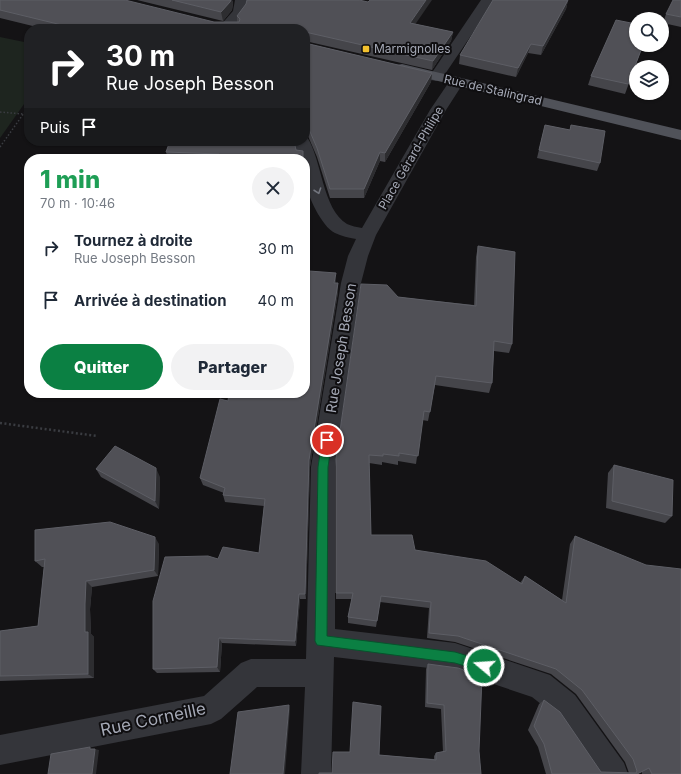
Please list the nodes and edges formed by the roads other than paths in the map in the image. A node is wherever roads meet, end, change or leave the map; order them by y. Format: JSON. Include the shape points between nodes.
{"nodes":[{"id":1,"x":242,"y":0,"type":"edge"},
{"id":2,"x":488,"y":0,"type":"edge"},
{"id":3,"x":232,"y":24,"type":"edge"},
{"id":4,"x":388,"y":65,"type":"edge"},
{"id":5,"x":436,"y":77,"type":"junction"},
{"id":6,"x":456,"y":82,"type":"junction"},
{"id":7,"x":681,"y":135,"type":"edge"},
{"id":8,"x":310,"y":168,"type":"edge"},
{"id":9,"x":367,"y":235,"type":"junction"},
{"id":10,"x":321,"y":641,"type":"junction"},
{"id":11,"x":320,"y":673,"type":"junction"},
{"id":12,"x":0,"y":750,"type":"edge"},
{"id":13,"x":316,"y":774,"type":"edge"},
{"id":14,"x":613,"y":774,"type":"edge"}],
"edges":[{"from":1,"to":3,"type":"street"},
{"from":2,"to":5,"type":"street"},
{"from":4,"to":5,"type":"main road","name":"Rue de Stalingrad"},
{"from":5,"to":6,"type":"main road","name":"Rue de Stalingrad"},
{"from":6,"to":7,"type":"main road","name":"Rue de Stalingrad"},
{"from":6,"to":9,"type":"street","name":"Place Gérard-Philipe"},
{"from":8,"to":9,"type":"street","one_way":true,"via":[[323,207],[331,218],[340,228]]},
{"from":9,"to":10,"type":"street","name":"Rue Joseph Besson","via":[[351,283],[323,467]]},
{"from":10,"to":11,"type":"street","name":"Rue Joseph Besson"},
{"from":10,"to":14,"type":"street","via":[[455,657],[540,685],[565,705]]},
{"from":11,"to":12,"type":"street","name":"Rue Corneille","via":[[251,673],[211,709]]},
{"from":11,"to":13,"type":"street","name":"Rue Joseph Besson"}]}
